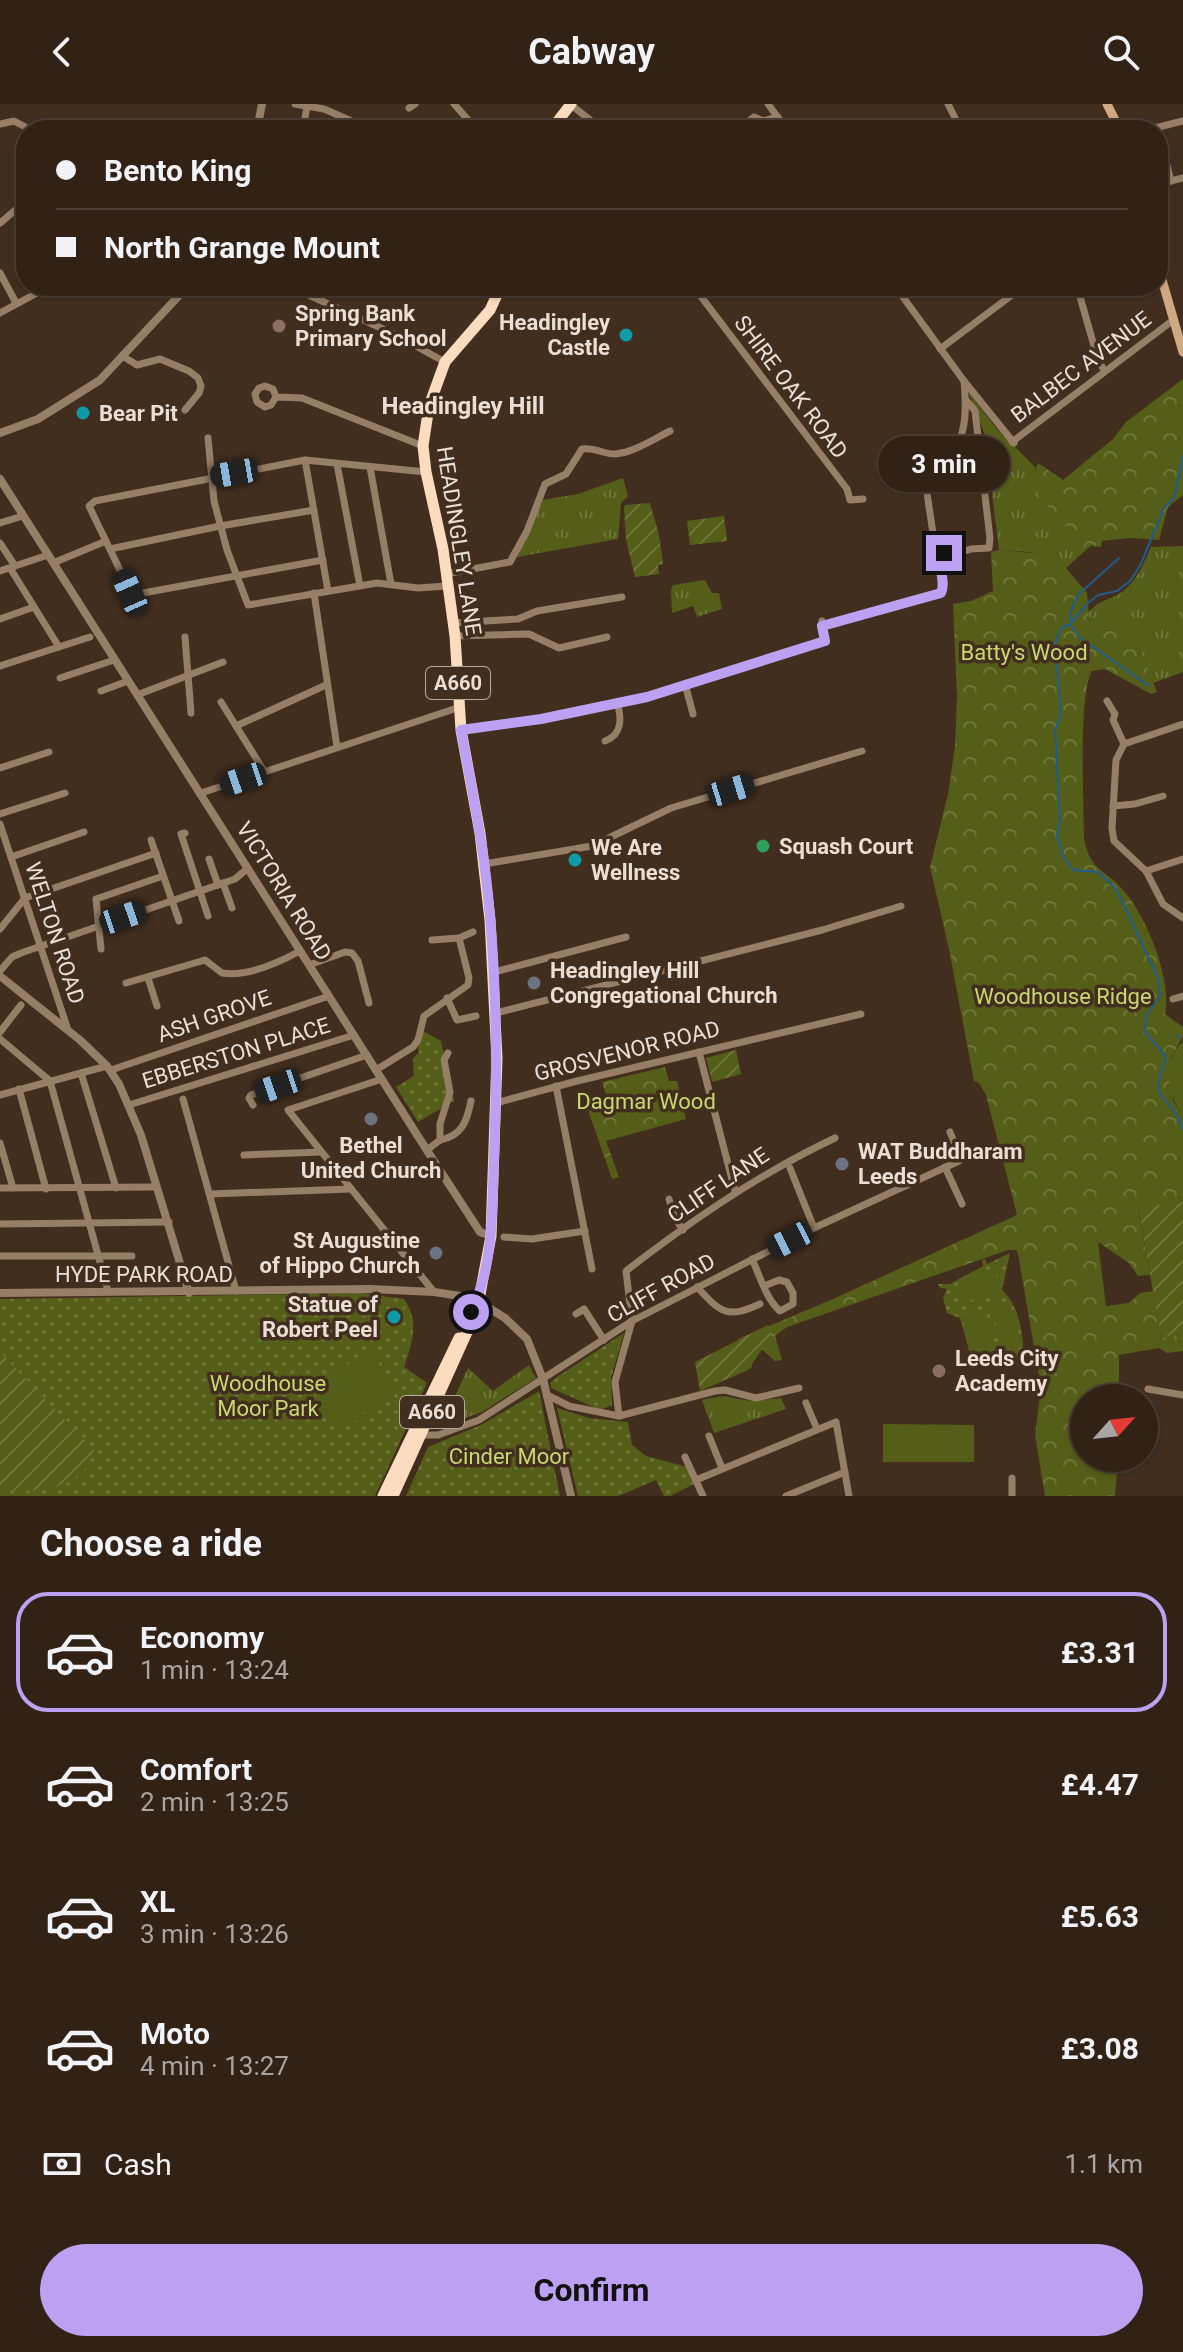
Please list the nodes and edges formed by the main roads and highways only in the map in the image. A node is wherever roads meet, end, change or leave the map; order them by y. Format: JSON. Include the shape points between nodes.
{"nodes":[{"id":1,"x":571,"y":104,"type":"edge"},
{"id":2,"x":559,"y":120,"type":"edge"},
{"id":3,"x":496,"y":296,"type":"edge"},
{"id":4,"x":1166,"y":296,"type":"edge"},
{"id":5,"x":1183,"y":352,"type":"edge"},
{"id":6,"x":417,"y":1434,"type":"junction"},
{"id":7,"x":383,"y":1496,"type":"edge"},
{"id":8,"x":393,"y":1496,"type":"edge"}],
"edges":[{"from":1,"to":2,"type":"highway"},
{"from":3,"to":6,"type":"highway","name":"HEADINGLEY LANE","number":"A660","via":[[445,362],[429,406],[423,446],[439,525],[455,636],[461,730],[484,864],[494,972],[496,1103],[491,1236],[477,1310]]},
{"from":4,"to":5,"type":"main road"},
{"from":6,"to":7,"type":"highway","number":"A660"},
{"from":6,"to":8,"type":"highway","number":"A660"}]}
